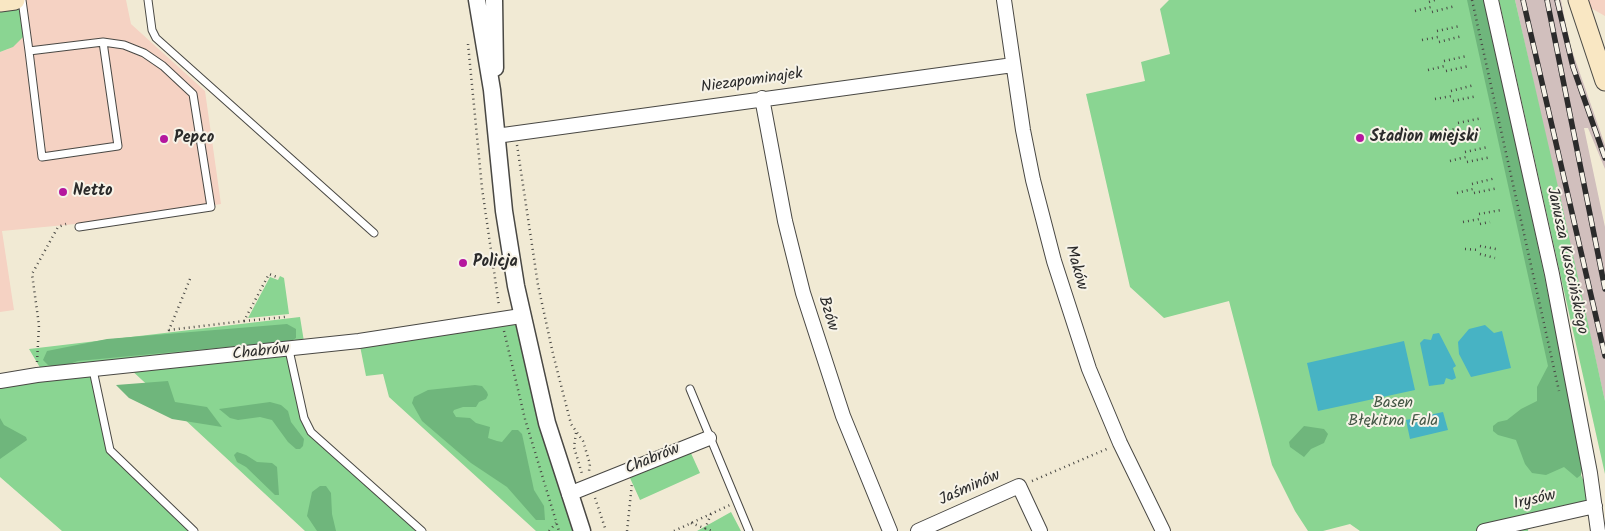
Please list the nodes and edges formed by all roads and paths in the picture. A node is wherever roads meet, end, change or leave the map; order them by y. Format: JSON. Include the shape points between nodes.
{"nodes":[{"id":1,"x":16,"y":0,"type":"edge"},
{"id":2,"x":22,"y":0,"type":"edge"},
{"id":3,"x":148,"y":0,"type":"edge"},
{"id":4,"x":477,"y":0,"type":"edge"},
{"id":5,"x":494,"y":0,"type":"edge"},
{"id":6,"x":1004,"y":0,"type":"edge"},
{"id":7,"x":1435,"y":0,"type":"edge"},
{"id":8,"x":1472,"y":0,"type":"edge"},
{"id":9,"x":1491,"y":0,"type":"edge"},
{"id":10,"x":1578,"y":0,"type":"edge"},
{"id":11,"x":0,"y":2,"type":"edge"},
{"id":12,"x":1429,"y":2,"type":"dead end"},
{"id":13,"x":1455,"y":6,"type":"dead end"},
{"id":14,"x":1431,"y":7,"type":"dead end"},
{"id":15,"x":1415,"y":11,"type":"dead end"},
{"id":16,"x":1432,"y":12,"type":"dead end"},
{"id":17,"x":1460,"y":26,"type":"dead end"},
{"id":18,"x":1437,"y":31,"type":"dead end"},
{"id":19,"x":1462,"y":36,"type":"dead end"},
{"id":20,"x":1438,"y":37,"type":"dead end"},
{"id":21,"x":1422,"y":40,"type":"dead end"},
{"id":22,"x":103,"y":42,"type":"junction"},
{"id":23,"x":1439,"y":42,"type":"dead end"},
{"id":24,"x":29,"y":51,"type":"junction"},
{"id":25,"x":1467,"y":56,"type":"dead end"},
{"id":26,"x":1444,"y":61,"type":"dead end"},
{"id":27,"x":1013,"y":65,"type":"junction"},
{"id":28,"x":1445,"y":66,"type":"dead end"},
{"id":29,"x":1470,"y":66,"type":"dead end"},
{"id":30,"x":1428,"y":70,"type":"dead end"},
{"id":31,"x":1446,"y":70,"type":"dead end"},
{"id":32,"x":1605,"y":81,"type":"edge"},
{"id":33,"x":1474,"y":86,"type":"dead end"},
{"id":34,"x":492,"y":90,"type":"junction"},
{"id":35,"x":1451,"y":91,"type":"dead end"},
{"id":36,"x":1452,"y":96,"type":"dead end"},
{"id":37,"x":1477,"y":96,"type":"dead end"},
{"id":38,"x":762,"y":98,"type":"junction"},
{"id":39,"x":1435,"y":99,"type":"dead end"},
{"id":40,"x":1453,"y":101,"type":"dead end"},
{"id":41,"x":1482,"y":118,"type":"dead end"},
{"id":42,"x":1458,"y":123,"type":"dead end"},
{"id":43,"x":1460,"y":128,"type":"dead end"},
{"id":44,"x":1484,"y":128,"type":"dead end"},
{"id":45,"x":1443,"y":132,"type":"dead end"},
{"id":46,"x":1460,"y":133,"type":"dead end"},
{"id":47,"x":514,"y":134,"type":"junction"},
{"id":48,"x":496,"y":136,"type":"junction"},
{"id":49,"x":1488,"y":147,"type":"dead end"},
{"id":50,"x":1465,"y":152,"type":"dead end"},
{"id":51,"x":1491,"y":157,"type":"dead end"},
{"id":52,"x":1466,"y":158,"type":"dead end"},
{"id":53,"x":1450,"y":161,"type":"dead end"},
{"id":54,"x":1467,"y":162,"type":"dead end"},
{"id":55,"x":1496,"y":178,"type":"dead end"},
{"id":56,"x":1472,"y":184,"type":"dead end"},
{"id":57,"x":1498,"y":188,"type":"dead end"},
{"id":58,"x":1473,"y":189,"type":"dead end"},
{"id":59,"x":1457,"y":193,"type":"dead end"},
{"id":60,"x":1474,"y":193,"type":"dead end"},
{"id":61,"x":1501,"y":210,"type":"dead end"},
{"id":62,"x":1478,"y":214,"type":"dead end"},
{"id":63,"x":1480,"y":219,"type":"dead end"},
{"id":64,"x":1463,"y":222,"type":"dead end"},
{"id":65,"x":1490,"y":222,"type":"dead end"},
{"id":66,"x":66,"y":224,"type":"dead end"},
{"id":67,"x":1480,"y":224,"type":"dead end"},
{"id":68,"x":79,"y":227,"type":"dead end"},
{"id":69,"x":374,"y":233,"type":"dead end"},
{"id":70,"x":1480,"y":246,"type":"dead end"},
{"id":71,"x":1465,"y":249,"type":"dead end"},
{"id":72,"x":1496,"y":249,"type":"dead end"},
{"id":73,"x":1495,"y":258,"type":"dead end"},
{"id":74,"x":277,"y":277,"type":"dead end"},
{"id":75,"x":190,"y":279,"type":"dead end"},
{"id":76,"x":522,"y":316,"type":"junction"},
{"id":77,"x":285,"y":317,"type":"dead end"},
{"id":78,"x":244,"y":321,"type":"junction"},
{"id":79,"x":289,"y":350,"type":"junction"},
{"id":80,"x":37,"y":366,"type":"dead end"},
{"id":81,"x":93,"y":370,"type":"junction"},
{"id":82,"x":0,"y":381,"type":"edge"},
{"id":83,"x":690,"y":389,"type":"dead end"},
{"id":84,"x":1560,"y":396,"type":"dead end"},
{"id":85,"x":576,"y":432,"type":"junction"},
{"id":86,"x":709,"y":438,"type":"junction"},
{"id":87,"x":1120,"y":443,"type":"junction"},
{"id":88,"x":633,"y":468,"type":"junction"},
{"id":89,"x":1019,"y":486,"type":"junction"},
{"id":90,"x":569,"y":494,"type":"junction"},
{"id":91,"x":594,"y":497,"type":"dead end"},
{"id":92,"x":736,"y":502,"type":"junction"},
{"id":93,"x":1595,"y":506,"type":"junction"},
{"id":94,"x":711,"y":514,"type":"junction"},
{"id":95,"x":556,"y":523,"type":"dead end"},
{"id":96,"x":691,"y":523,"type":"junction"},
{"id":97,"x":1528,"y":525,"type":"edge"},
{"id":98,"x":705,"y":529,"type":"junction"},
{"id":99,"x":194,"y":531,"type":"edge"},
{"id":100,"x":422,"y":531,"type":"edge"},
{"id":101,"x":549,"y":531,"type":"edge"},
{"id":102,"x":582,"y":531,"type":"edge"},
{"id":103,"x":606,"y":531,"type":"edge"},
{"id":104,"x":627,"y":531,"type":"edge"},
{"id":105,"x":676,"y":531,"type":"edge"},
{"id":106,"x":712,"y":531,"type":"edge"},
{"id":107,"x":749,"y":531,"type":"edge"},
{"id":108,"x":890,"y":531,"type":"edge"},
{"id":109,"x":918,"y":531,"type":"edge"},
{"id":110,"x":1040,"y":531,"type":"edge"},
{"id":111,"x":1163,"y":531,"type":"edge"},
{"id":112,"x":1484,"y":531,"type":"edge"},
{"id":113,"x":1598,"y":531,"type":"edge"}],
"edges":[{"from":1,"to":11,"type":"main road"},
{"from":2,"to":24,"type":"lane"},
{"from":3,"to":69,"type":"lane","via":[[156,38]]},
{"from":4,"to":34,"type":"street"},
{"from":5,"to":34,"type":"street"},
{"from":6,"to":27,"type":"street","name":"Maków"},
{"from":7,"to":12,"type":"path"},
{"from":8,"to":84,"type":"path"},
{"from":9,"to":93,"type":"street","name":"Janusza Kusocińskiego","via":[[1552,274]]},
{"from":10,"to":32,"type":"main road"},
{"from":13,"to":16,"type":"path"},
{"from":14,"to":15,"type":"path"},
{"from":17,"to":18,"type":"path"},
{"from":19,"to":23,"type":"path"},
{"from":20,"to":21,"type":"path"},
{"from":22,"to":24,"type":"lane"},
{"from":22,"to":24,"type":"lane","via":[[118,146],[42,158]]},
{"from":22,"to":68,"type":"lane","via":[[124,45],[144,53],[193,94],[211,207]]},
{"from":25,"to":26,"type":"path"},
{"from":27,"to":38,"type":"street","name":"Niezapominajek"},
{"from":27,"to":87,"type":"street","name":"Maków","via":[[1033,180],[1054,261],[1078,338]]},
{"from":28,"to":30,"type":"path"},
{"from":29,"to":31,"type":"path"},
{"from":33,"to":35,"type":"path"},
{"from":34,"to":48,"type":"street"},
{"from":36,"to":39,"type":"path"},
{"from":37,"to":40,"type":"path"},
{"from":38,"to":47,"type":"street","name":"Niezapominajek"},
{"from":38,"to":108,"type":"street","name":"Bzów","via":[[785,221],[803,293],[843,416]]},
{"from":41,"to":42,"type":"path"},
{"from":43,"to":45,"type":"path"},
{"from":44,"to":46,"type":"path"},
{"from":47,"to":48,"type":"street","name":"Niezapominajek"},
{"from":47,"to":85,"type":"path","via":[[540,299],[571,424]]},
{"from":48,"to":76,"type":"street","via":[[504,211]]},
{"from":49,"to":50,"type":"path"},
{"from":51,"to":54,"type":"path"},
{"from":52,"to":53,"type":"path"},
{"from":55,"to":56,"type":"path"},
{"from":57,"to":60,"type":"path"},
{"from":58,"to":59,"type":"path"},
{"from":61,"to":62,"type":"path"},
{"from":63,"to":64,"type":"path"},
{"from":65,"to":67,"type":"path"},
{"from":66,"to":80,"type":"path","via":[[58,227],[32,274],[39,325]]},
{"from":70,"to":72,"type":"path"},
{"from":71,"to":73,"type":"path"},
{"from":74,"to":78,"type":"path","via":[[269,274]]},
{"from":75,"to":78,"type":"path","via":[[169,330]]},
{"from":76,"to":79,"type":"street","name":"Chabrów"},
{"from":76,"to":90,"type":"street","via":[[538,387]]},
{"from":77,"to":78,"type":"path"},
{"from":79,"to":81,"type":"street","name":"Chabrów"},
{"from":79,"to":100,"type":"lane","via":[[304,418],[311,432]]},
{"from":81,"to":82,"type":"street","name":"Chabrów"},
{"from":81,"to":99,"type":"lane","via":[[110,450]]},
{"from":83,"to":86,"type":"lane"},
{"from":85,"to":85,"type":"path","via":[[583,441],[589,461],[589,477],[582,474],[574,447]]},
{"from":86,"to":88,"type":"street","name":"Chabrów"},
{"from":86,"to":92,"type":"lane"},
{"from":87,"to":89,"type":"path"},
{"from":87,"to":111,"type":"street","name":"Maków"},
{"from":88,"to":90,"type":"street","name":"Chabrów"},
{"from":88,"to":104,"type":"path"},
{"from":89,"to":109,"type":"street","name":"Jaśminów"},
{"from":89,"to":110,"type":"street","name":"Jaśminów"},
{"from":90,"to":102,"type":"street"},
{"from":91,"to":103,"type":"path"},
{"from":92,"to":94,"type":"path"},
{"from":92,"to":107,"type":"lane"},
{"from":93,"to":97,"type":"street","name":"Irysów"},
{"from":93,"to":113,"type":"street","name":"Janusza Kusocińskiego"},
{"from":94,"to":96,"type":"path"},
{"from":94,"to":98,"type":"path"},
{"from":95,"to":101,"type":"path"},
{"from":96,"to":98,"type":"path"},
{"from":96,"to":105,"type":"path"},
{"from":97,"to":112,"type":"street","name":"Irysów"},
{"from":98,"to":106,"type":"path"}]}
